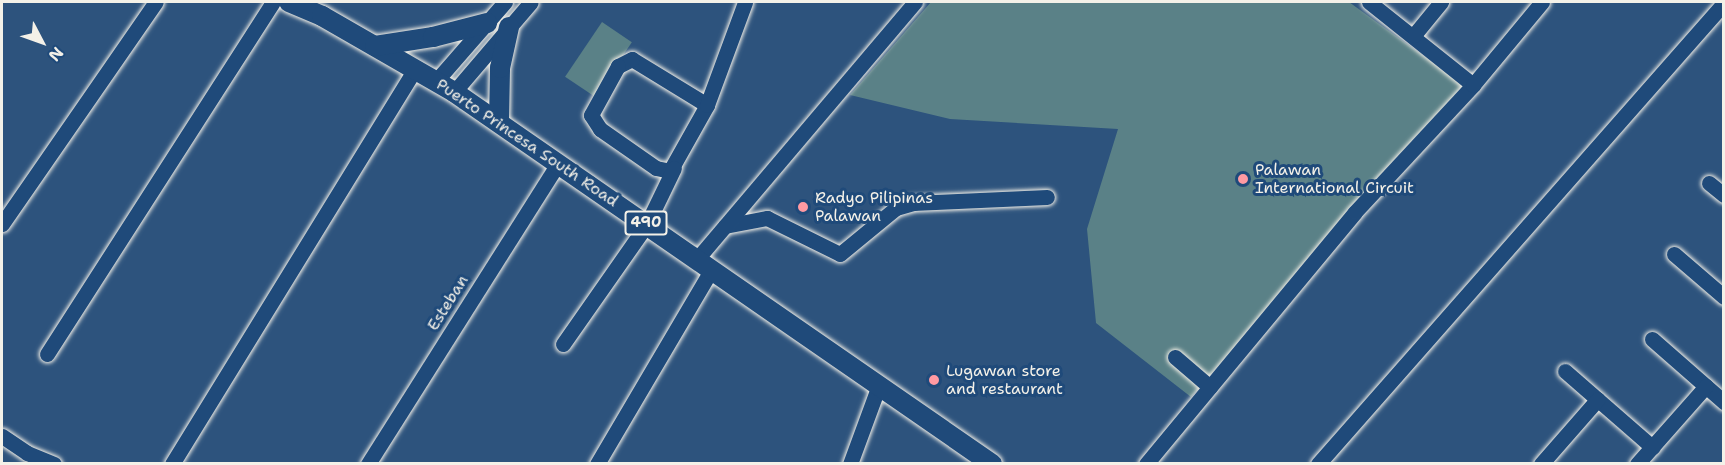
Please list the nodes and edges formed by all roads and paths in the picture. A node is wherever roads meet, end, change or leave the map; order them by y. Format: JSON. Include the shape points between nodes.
{"nodes":[{"id":1,"x":156,"y":2,"type":"edge"},
{"id":2,"x":273,"y":2,"type":"edge"},
{"id":3,"x":289,"y":2,"type":"edge"},
{"id":4,"x":505,"y":2,"type":"edge"},
{"id":5,"x":531,"y":2,"type":"edge"},
{"id":6,"x":745,"y":2,"type":"edge"},
{"id":7,"x":915,"y":2,"type":"edge"},
{"id":8,"x":1369,"y":2,"type":"edge"},
{"id":9,"x":1440,"y":2,"type":"edge"},
{"id":10,"x":1542,"y":2,"type":"edge"},
{"id":11,"x":1724,"y":3,"type":"edge"},
{"id":12,"x":487,"y":23,"type":"junction"},
{"id":13,"x":508,"y":27,"type":"junction"},
{"id":14,"x":1414,"y":35,"type":"junction"},
{"id":15,"x":375,"y":46,"type":"junction"},
{"id":16,"x":416,"y":68,"type":"junction"},
{"id":17,"x":436,"y":81,"type":"junction"},
{"id":18,"x":1473,"y":84,"type":"junction"},
{"id":19,"x":454,"y":92,"type":"junction"},
{"id":20,"x":707,"y":105,"type":"junction"},
{"id":21,"x":499,"y":122,"type":"junction"},
{"id":22,"x":559,"y":162,"type":"junction"},
{"id":23,"x":674,"y":168,"type":"junction"},
{"id":24,"x":1709,"y":183,"type":"dead end"},
{"id":25,"x":1724,"y":195,"type":"edge"},
{"id":26,"x":1047,"y":196,"type":"dead end"},
{"id":27,"x":647,"y":224,"type":"junction"},
{"id":28,"x":2,"y":225,"type":"edge"},
{"id":29,"x":725,"y":226,"type":"junction"},
{"id":30,"x":1674,"y":254,"type":"dead end"},
{"id":31,"x":705,"y":264,"type":"junction"},
{"id":32,"x":1724,"y":297,"type":"edge"},
{"id":33,"x":1652,"y":339,"type":"dead end"},
{"id":34,"x":563,"y":345,"type":"dead end"},
{"id":35,"x":47,"y":354,"type":"dead end"},
{"id":36,"x":1174,"y":357,"type":"dead end"},
{"id":37,"x":1565,"y":371,"type":"dead end"},
{"id":38,"x":879,"y":385,"type":"junction"},
{"id":39,"x":1707,"y":386,"type":"junction"},
{"id":40,"x":1210,"y":387,"type":"junction"},
{"id":41,"x":1598,"y":399,"type":"junction"},
{"id":42,"x":1724,"y":402,"type":"edge"},
{"id":43,"x":2,"y":436,"type":"edge"},
{"id":44,"x":1653,"y":447,"type":"junction"},
{"id":45,"x":24,"y":458,"type":"edge"},
{"id":46,"x":54,"y":464,"type":"edge"},
{"id":47,"x":172,"y":464,"type":"edge"},
{"id":48,"x":368,"y":464,"type":"edge"},
{"id":49,"x":597,"y":464,"type":"edge"},
{"id":50,"x":850,"y":464,"type":"edge"},
{"id":51,"x":992,"y":464,"type":"edge"},
{"id":52,"x":1146,"y":464,"type":"edge"},
{"id":53,"x":1318,"y":464,"type":"edge"},
{"id":54,"x":1541,"y":464,"type":"edge"},
{"id":55,"x":1637,"y":464,"type":"edge"}],
"edges":[{"from":1,"to":28,"type":"street"},
{"from":2,"to":35,"type":"street"},
{"from":3,"to":15,"type":"main road","name":"Puerto Princesa South Road","number":"490"},
{"from":4,"to":12,"type":"street"},
{"from":5,"to":13,"type":"street"},
{"from":6,"to":20,"type":"street"},
{"from":7,"to":29,"type":"street"},
{"from":8,"to":14,"type":"street"},
{"from":9,"to":14,"type":"street"},
{"from":10,"to":18,"type":"street"},
{"from":11,"to":53,"type":"street"},
{"from":12,"to":15,"type":"main road"},
{"from":12,"to":17,"type":"street"},
{"from":13,"to":19,"type":"street"},
{"from":13,"to":21,"type":"main road","via":[[500,68]]},
{"from":14,"to":18,"type":"street"},
{"from":15,"to":16,"type":"main road","name":"Puerto Princesa South Road","number":"490"},
{"from":16,"to":17,"type":"main road","name":"Puerto Princesa South Road","number":"490"},
{"from":16,"to":47,"type":"street"},
{"from":17,"to":19,"type":"main road","name":"Puerto Princesa South Road","number":"490"},
{"from":18,"to":40,"type":"street","via":[[1355,212]]},
{"from":19,"to":21,"type":"main road","name":"Puerto Princesa South Road","number":"490"},
{"from":20,"to":23,"type":"street"},
{"from":20,"to":23,"type":"street","via":[[632,59],[618,66],[592,108],[593,120],[600,129],[661,171]]},
{"from":21,"to":22,"type":"main road","name":"Puerto Princesa South Road","number":"490"},
{"from":22,"to":27,"type":"main road","name":"Puerto Princesa South Road","number":"490"},
{"from":22,"to":48,"type":"street","name":"Esteban"},
{"from":23,"to":27,"type":"street"},
{"from":24,"to":25,"type":"street"},
{"from":26,"to":29,"type":"street","via":[[913,203],[896,208],[840,254],[767,218]]},
{"from":27,"to":31,"type":"main road","name":"Puerto Princesa South Road","number":"490"},
{"from":27,"to":34,"type":"street"},
{"from":29,"to":31,"type":"street"},
{"from":30,"to":32,"type":"street"},
{"from":31,"to":38,"type":"main road","name":"Puerto Princesa South Road","number":"490"},
{"from":31,"to":49,"type":"street"},
{"from":33,"to":39,"type":"street"},
{"from":36,"to":40,"type":"street"},
{"from":37,"to":41,"type":"street"},
{"from":38,"to":50,"type":"street"},
{"from":38,"to":51,"type":"main road","name":"Puerto Princesa South Road","number":"490"},
{"from":39,"to":42,"type":"street"},
{"from":39,"to":44,"type":"street"},
{"from":40,"to":52,"type":"street"},
{"from":41,"to":44,"type":"street"},
{"from":41,"to":54,"type":"street"},
{"from":43,"to":45,"type":"street"},
{"from":44,"to":55,"type":"street"},
{"from":45,"to":46,"type":"street"}]}
